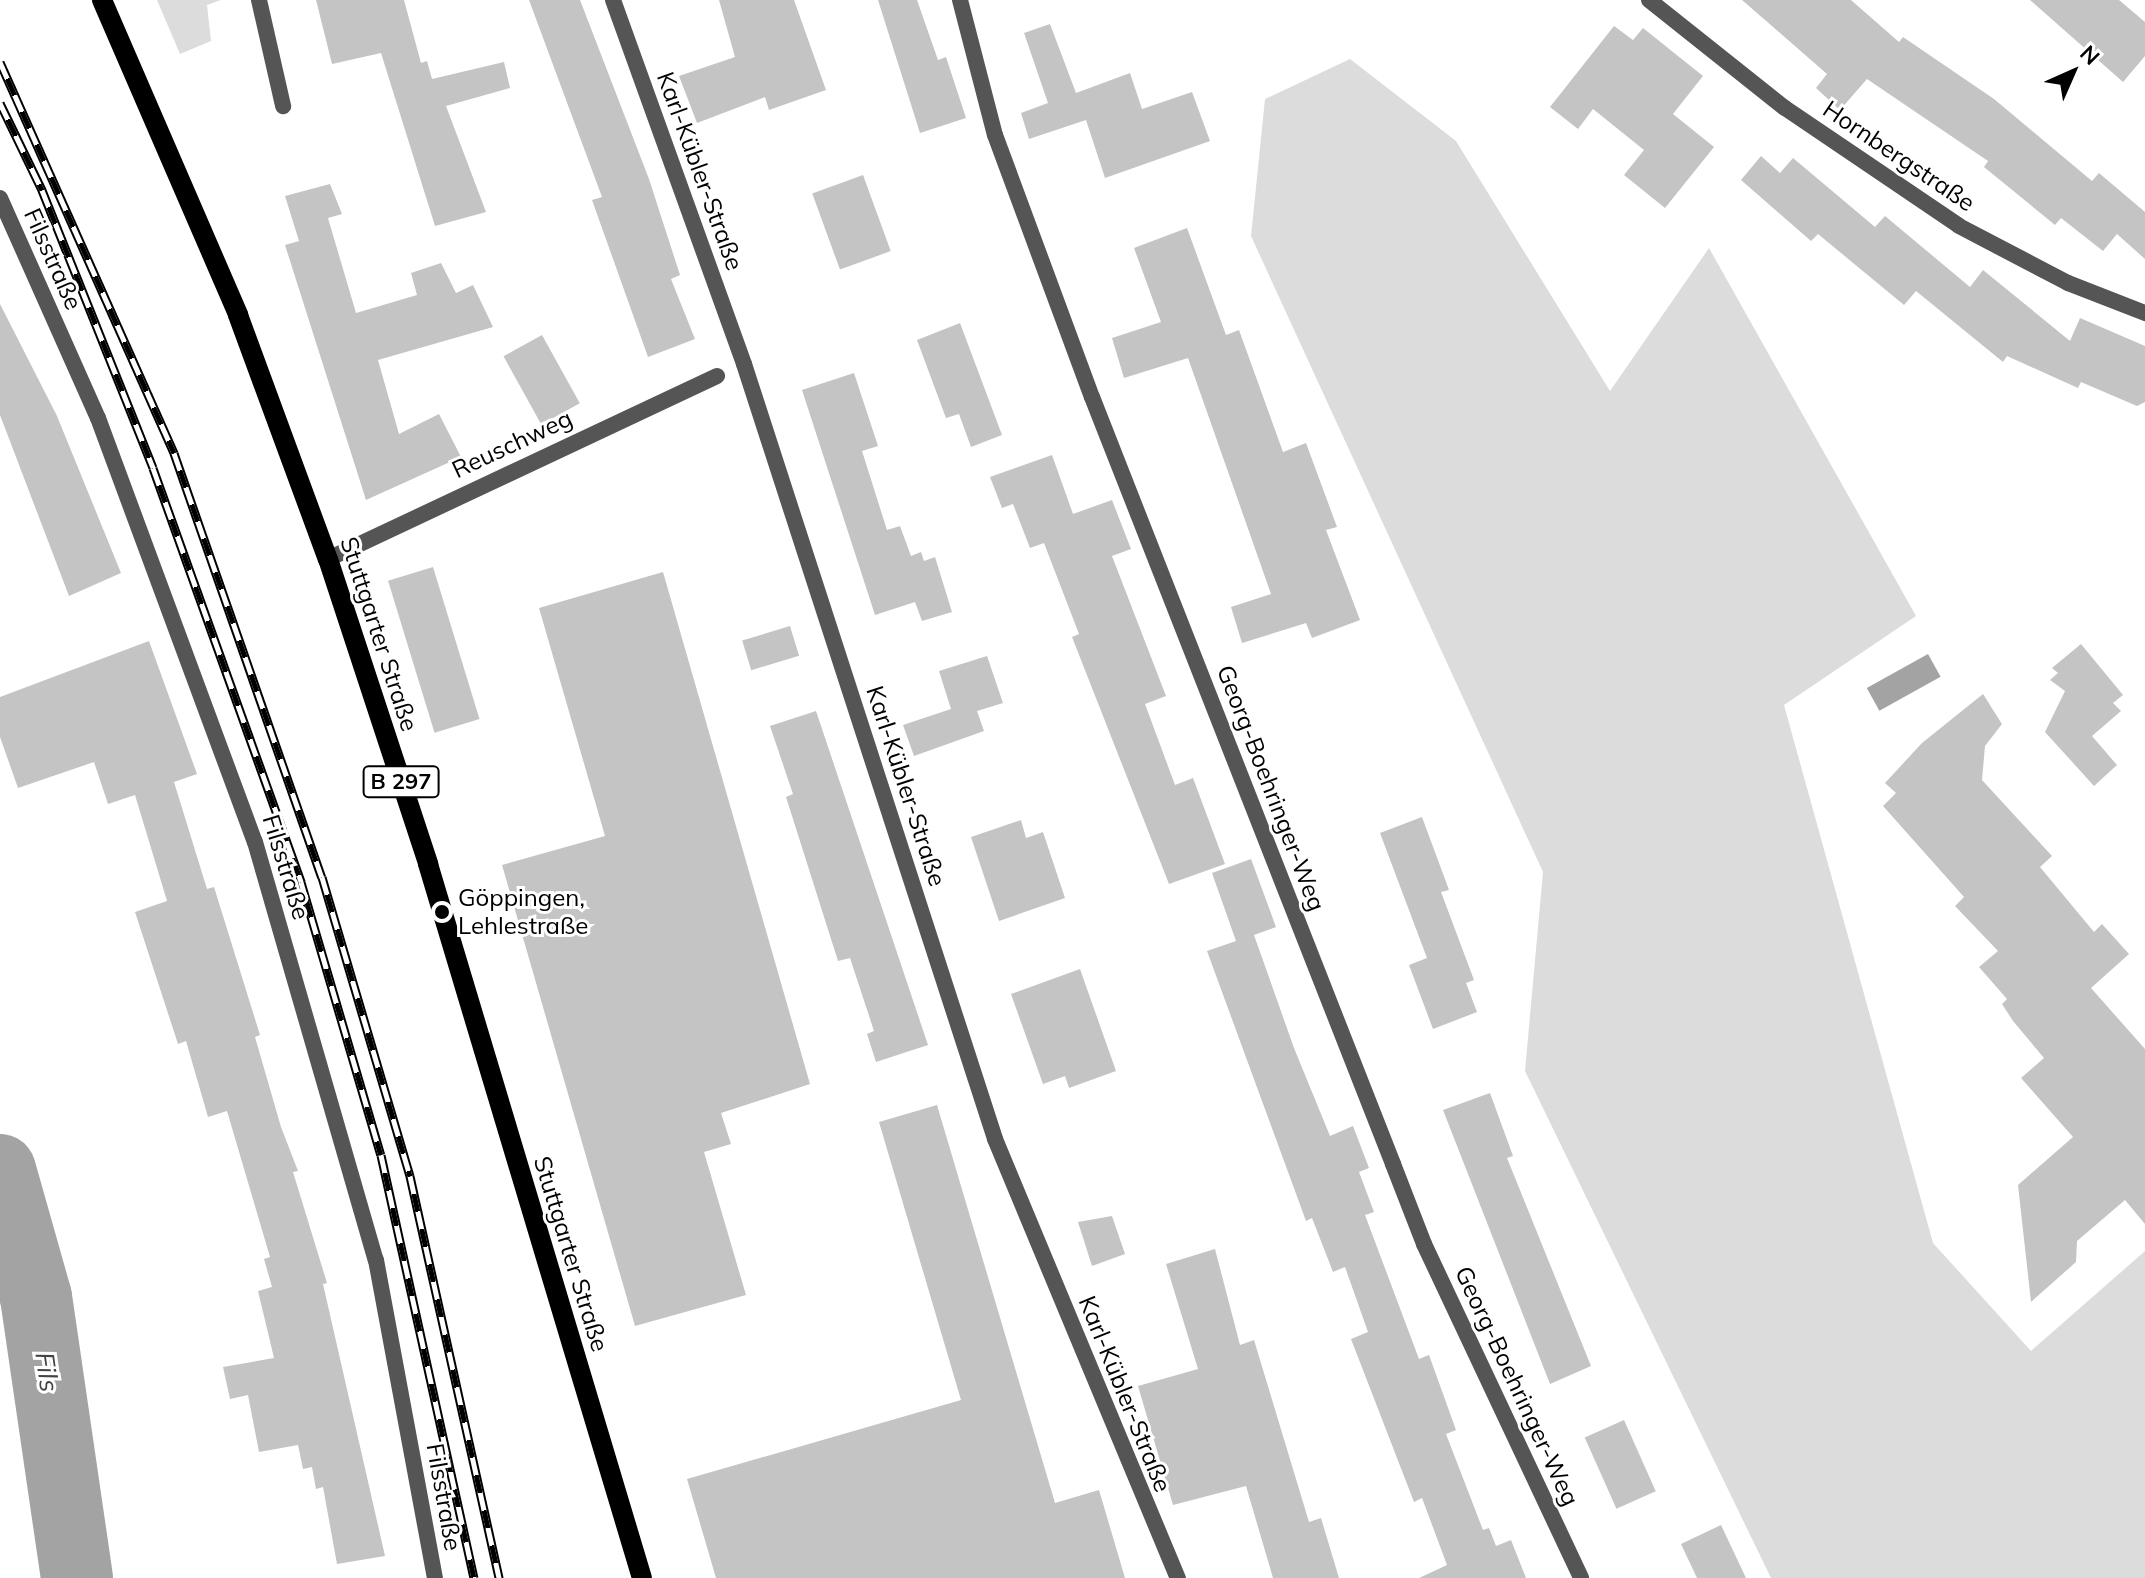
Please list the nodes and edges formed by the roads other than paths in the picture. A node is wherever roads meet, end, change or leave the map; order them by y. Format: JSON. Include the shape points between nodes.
{"nodes":[{"id":1,"x":102,"y":0,"type":"edge"},
{"id":2,"x":259,"y":0,"type":"edge"},
{"id":3,"x":613,"y":0,"type":"edge"},
{"id":4,"x":960,"y":0,"type":"edge"},
{"id":5,"x":1649,"y":0,"type":"edge"},
{"id":6,"x":283,"y":106,"type":"dead end"},
{"id":7,"x":0,"y":198,"type":"edge"},
{"id":8,"x":2145,"y":313,"type":"edge"},
{"id":9,"x":717,"y":376,"type":"dead end"},
{"id":10,"x":328,"y":559,"type":"junction"},
{"id":11,"x":435,"y":1578,"type":"edge"},
{"id":12,"x":642,"y":1578,"type":"edge"},
{"id":13,"x":1178,"y":1578,"type":"edge"},
{"id":14,"x":1581,"y":1578,"type":"edge"}],
"edges":[{"from":1,"to":10,"type":"main road","name":"Stuttgarter Straße","number":"B 297","via":[[238,315]]},
{"from":2,"to":6,"type":"street"},
{"from":3,"to":13,"type":"street","name":"Karl-Kübler-Straße","via":[[744,364],[995,1139]]},
{"from":4,"to":14,"type":"street","name":"Georg-Boehringer-Weg","via":[[995,135],[1092,397],[1419,1231]]},
{"from":5,"to":8,"type":"street","name":"Hornbergstraße","via":[[1785,108],[1959,226],[2068,283]]},
{"from":7,"to":11,"type":"street","name":"Filsstraße","via":[[98,418],[255,842],[376,1260]]},
{"from":9,"to":10,"type":"street","name":"Reuschweg"},
{"from":10,"to":12,"type":"main road","name":"Stuttgarter Straße","number":"B 297","via":[[428,864]]}]}
